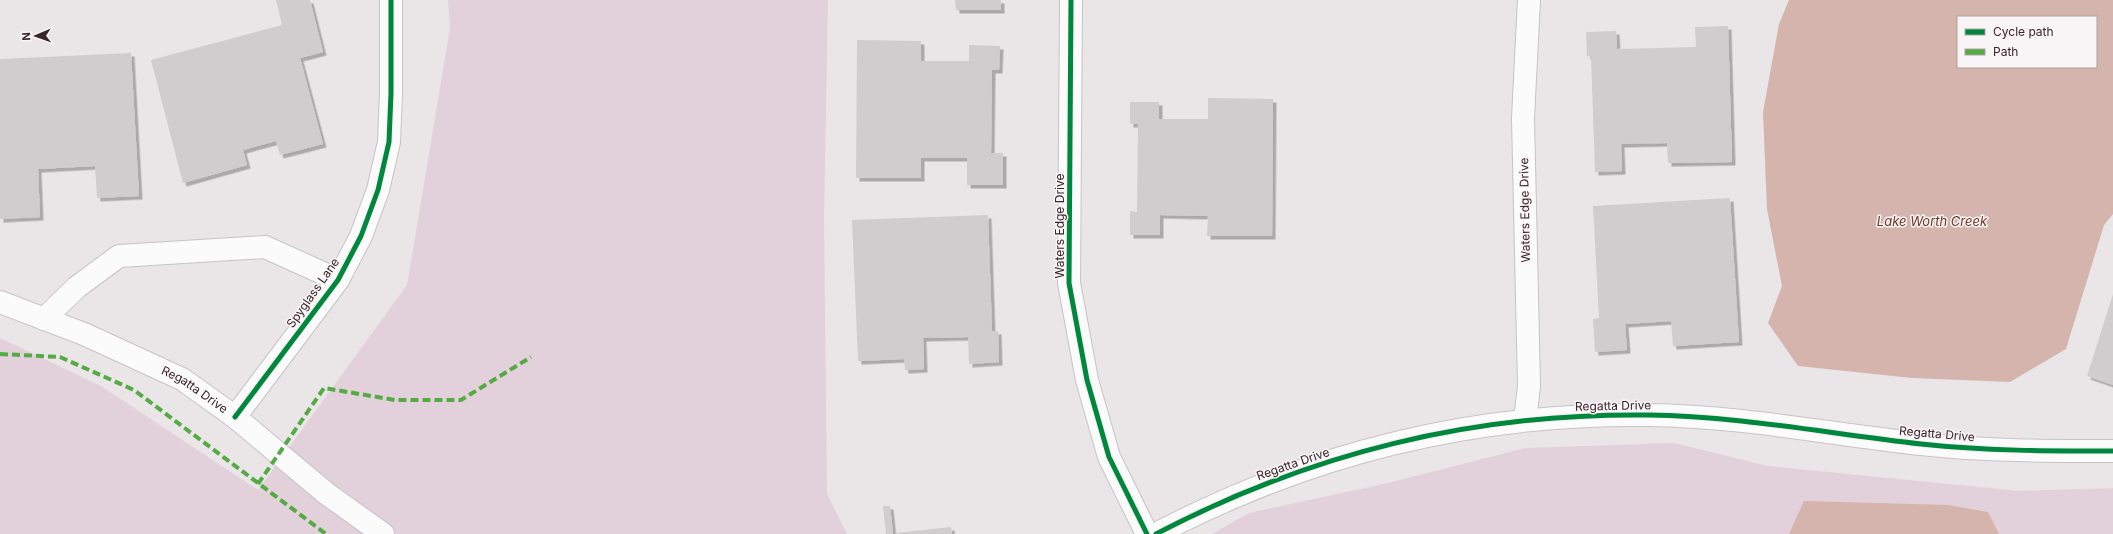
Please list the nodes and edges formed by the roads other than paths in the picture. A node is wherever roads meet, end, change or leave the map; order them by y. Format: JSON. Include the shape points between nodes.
{"nodes":[{"id":1,"x":391,"y":0,"type":"edge"},
{"id":2,"x":1071,"y":0,"type":"edge"},
{"id":3,"x":1529,"y":0,"type":"edge"},
{"id":4,"x":338,"y":280,"type":"junction"},
{"id":5,"x":0,"y":302,"type":"edge"},
{"id":6,"x":44,"y":319,"type":"junction"},
{"id":7,"x":235,"y":417,"type":"junction"},
{"id":8,"x":1525,"y":420,"type":"junction"},
{"id":9,"x":2113,"y":451,"type":"edge"},
{"id":10,"x":383,"y":534,"type":"edge"},
{"id":11,"x":1147,"y":534,"type":"edge"},
{"id":12,"x":1156,"y":534,"type":"edge"}],
"edges":[{"from":1,"to":4,"type":"street","name":"Spyglass Lane","via":[[389,142],[378,190],[363,230]]},
{"from":2,"to":11,"type":"street","name":"Waters Edge Drive","via":[[1069,283],[1087,380],[1109,457]]},
{"from":3,"to":8,"type":"street","name":"Waters Edge Drive","via":[[1523,118],[1529,386]]},
{"from":4,"to":6,"type":"street","via":[[265,247],[119,256],[77,287]]},
{"from":4,"to":7,"type":"street","name":"Spyglass Lane"},
{"from":5,"to":6,"type":"street","name":"Regatta Drive"},
{"from":6,"to":7,"type":"street","name":"Regatta Drive","via":[[84,334],[182,379]]},
{"from":7,"to":10,"type":"street","name":"Regatta Drive","via":[[327,494]]},
{"from":8,"to":9,"type":"street","name":"Regatta Drive","via":[[1656,416],[1747,421],[1929,445],[2020,451]]},
{"from":8,"to":12,"type":"street","name":"Regatta Drive","via":[[1453,430],[1362,451],[1272,480],[1196,513]]}]}
